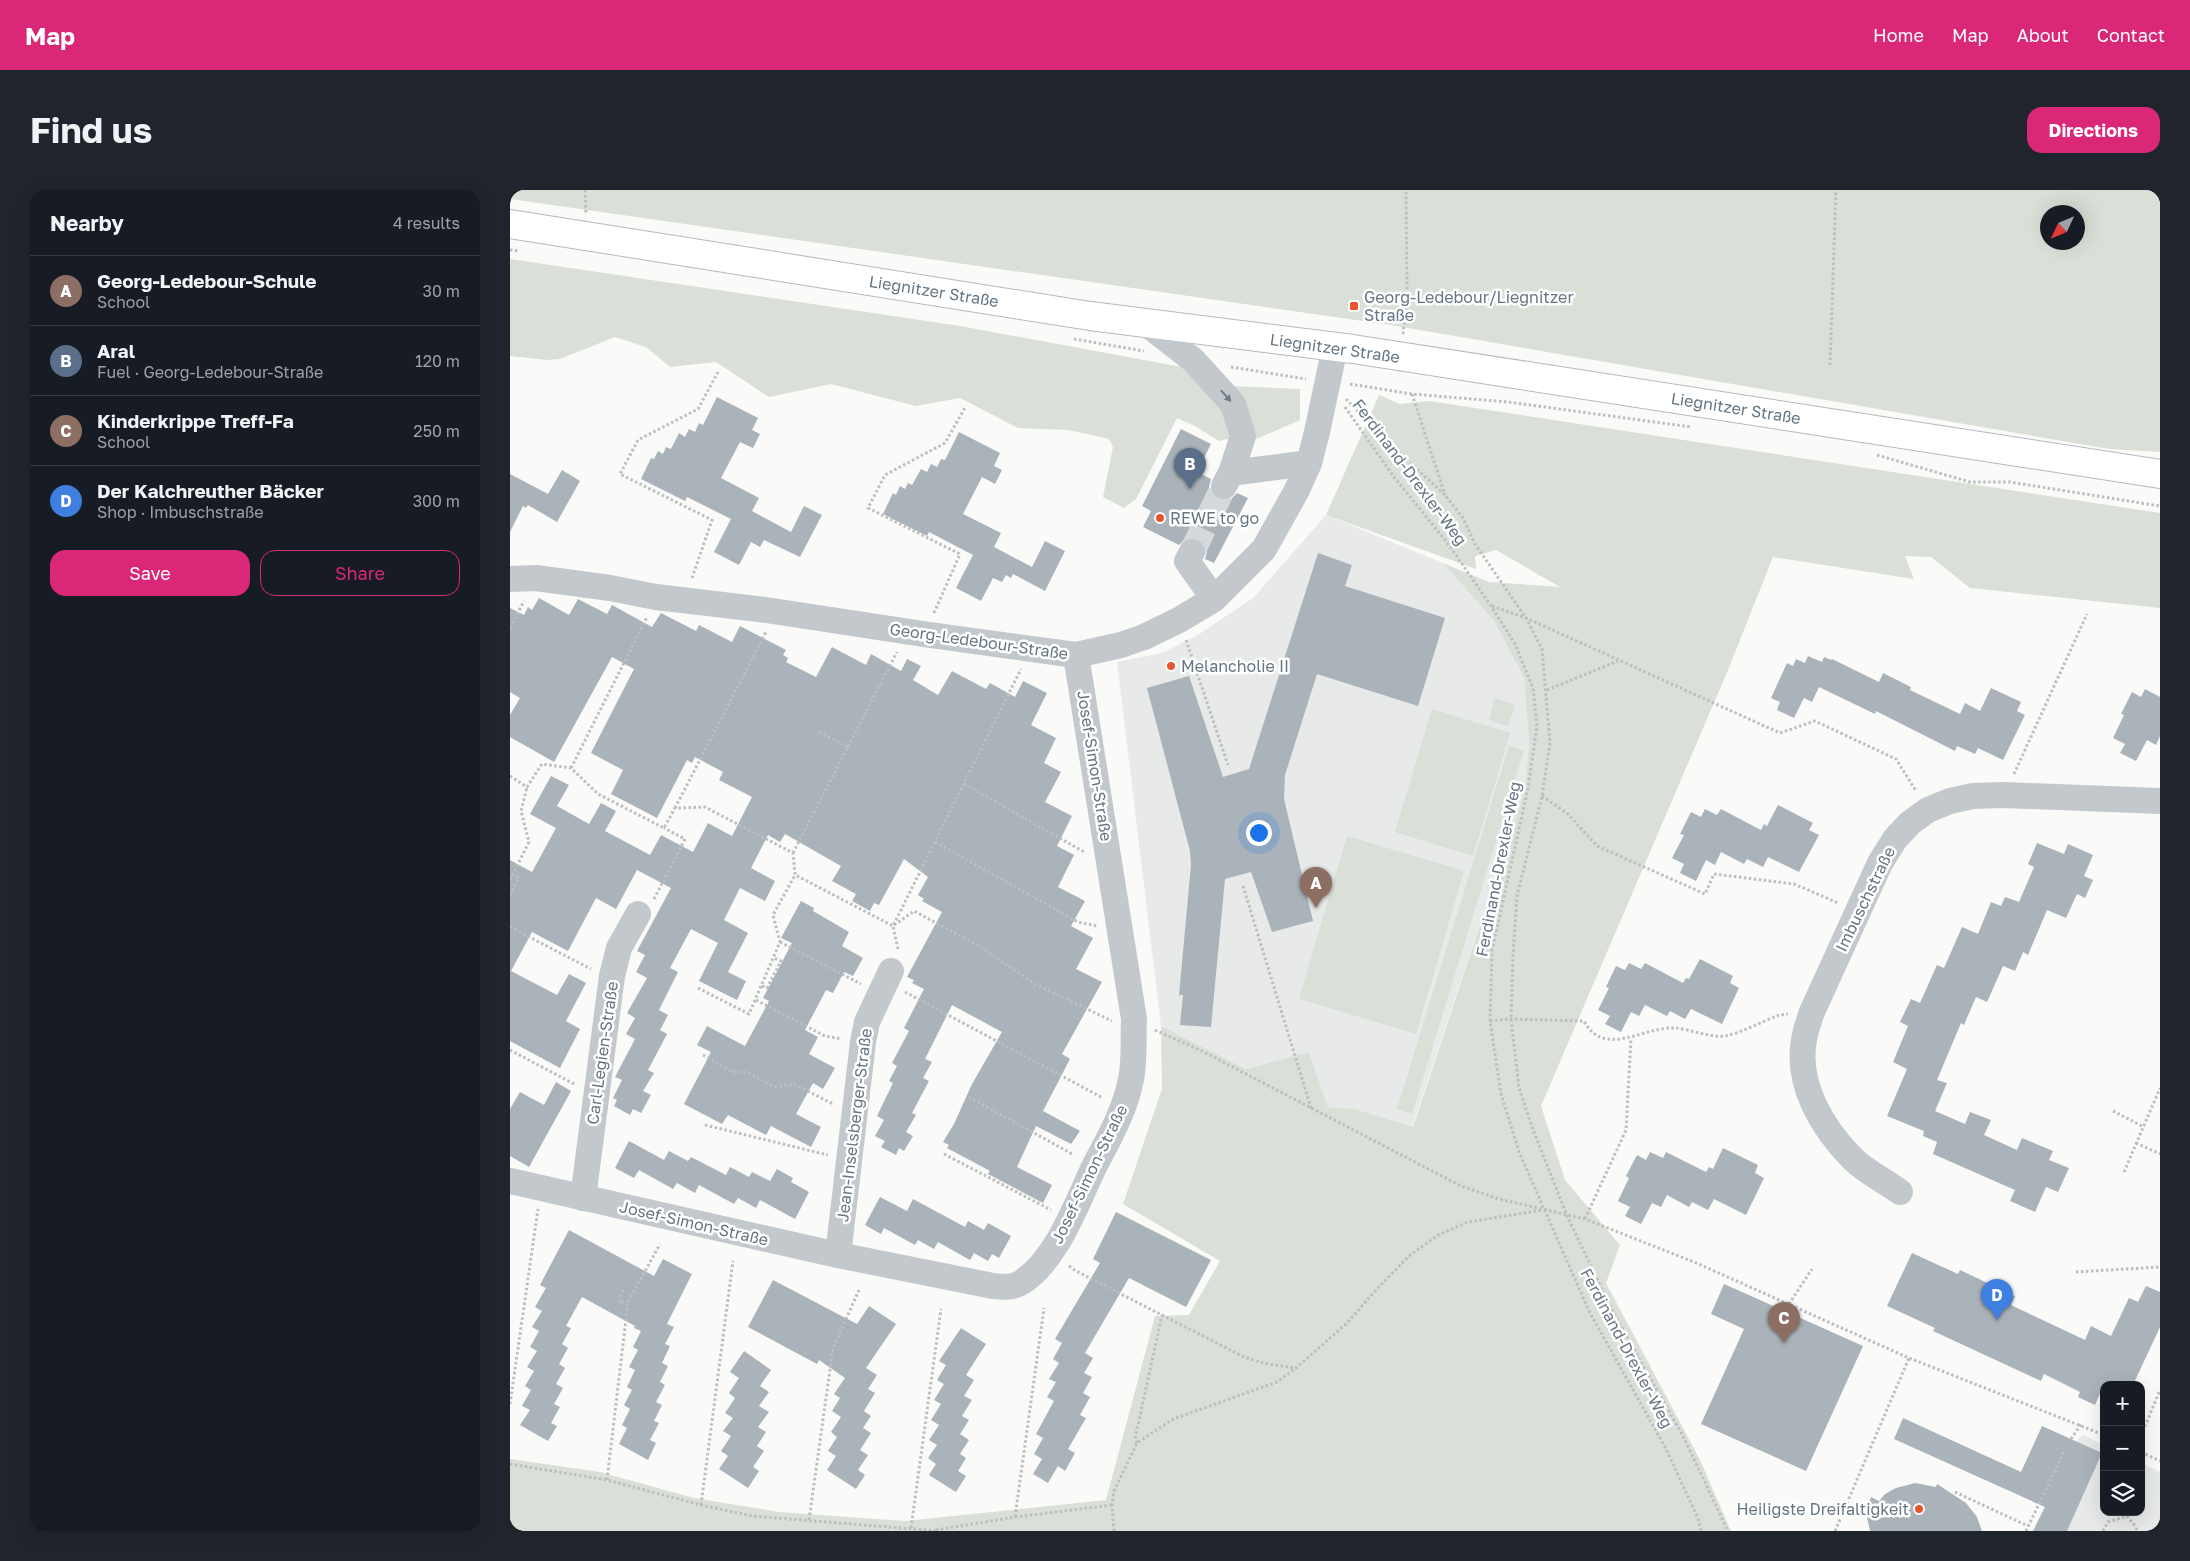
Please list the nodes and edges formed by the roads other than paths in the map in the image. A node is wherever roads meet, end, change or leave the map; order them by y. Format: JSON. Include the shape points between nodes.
{"nodes":[{"id":1,"x":510,"y":224,"type":"edge"},
{"id":2,"x":1147,"y":324,"type":"junction"},
{"id":3,"x":1335,"y":347,"type":"junction"},
{"id":4,"x":1309,"y":463,"type":"junction"},
{"id":5,"x":2160,"y":474,"type":"edge"},
{"id":6,"x":1192,"y":552,"type":"tunnel mouth"},
{"id":7,"x":510,"y":579,"type":"edge"},
{"id":8,"x":1214,"y":599,"type":"junction"},
{"id":9,"x":1076,"y":655,"type":"junction"},
{"id":10,"x":2160,"y":802,"type":"edge"},
{"id":11,"x":638,"y":914,"type":"road end"},
{"id":12,"x":885,"y":982,"type":"road end"},
{"id":13,"x":510,"y":1181,"type":"edge"},
{"id":14,"x":1900,"y":1192,"type":"dead end"},
{"id":15,"x":582,"y":1198,"type":"junction"},
{"id":16,"x":838,"y":1255,"type":"junction"}],
"edges":[{"from":1,"to":2,"type":"main road","name":"Liegnitzer Straße"},
{"from":2,"to":3,"type":"main road","name":"Liegnitzer Straße"},
{"from":2,"to":4,"type":"street","one_way":true,"via":[[1193,360],[1232,404],[1243,436],[1227,480]]},
{"from":3,"to":4,"type":"street","name":"Georg-Ledebour-Straße"},
{"from":3,"to":5,"type":"main road","name":"Liegnitzer Straße"},
{"from":4,"to":8,"type":"street","name":"Georg-Ledebour-Straße","via":[[1264,549]]},
{"from":6,"to":8,"type":"street","via":[[1188,561]]},
{"from":7,"to":9,"type":"street","name":"Georg-Ledebour-Straße","via":[[536,578]]},
{"from":8,"to":9,"type":"street","name":"Georg-Ledebour-Straße","via":[[1136,640]]},
{"from":9,"to":16,"type":"street","name":"Josef-Simon-Straße","via":[[1134,1019],[1132,1078],[1123,1109],[1051,1251],[1022,1282],[1009,1287],[993,1286]]},
{"from":10,"to":14,"type":"street","name":"Imbuschstraße","via":[[1974,796],[1928,810],[1895,839],[1880,863],[1811,1014],[1804,1040],[1804,1076],[1812,1102],[1830,1131],[1854,1160]]},
{"from":11,"to":15,"type":"street","name":"Carl-Legien-Straße","via":[[619,948],[612,976]]},
{"from":12,"to":16,"type":"street","name":"Jean-Inselsberger-Straße","via":[[867,1022],[863,1042]]},
{"from":13,"to":15,"type":"street","name":"Josef-Simon-Straße"},
{"from":15,"to":16,"type":"street","name":"Josef-Simon-Straße"}]}
